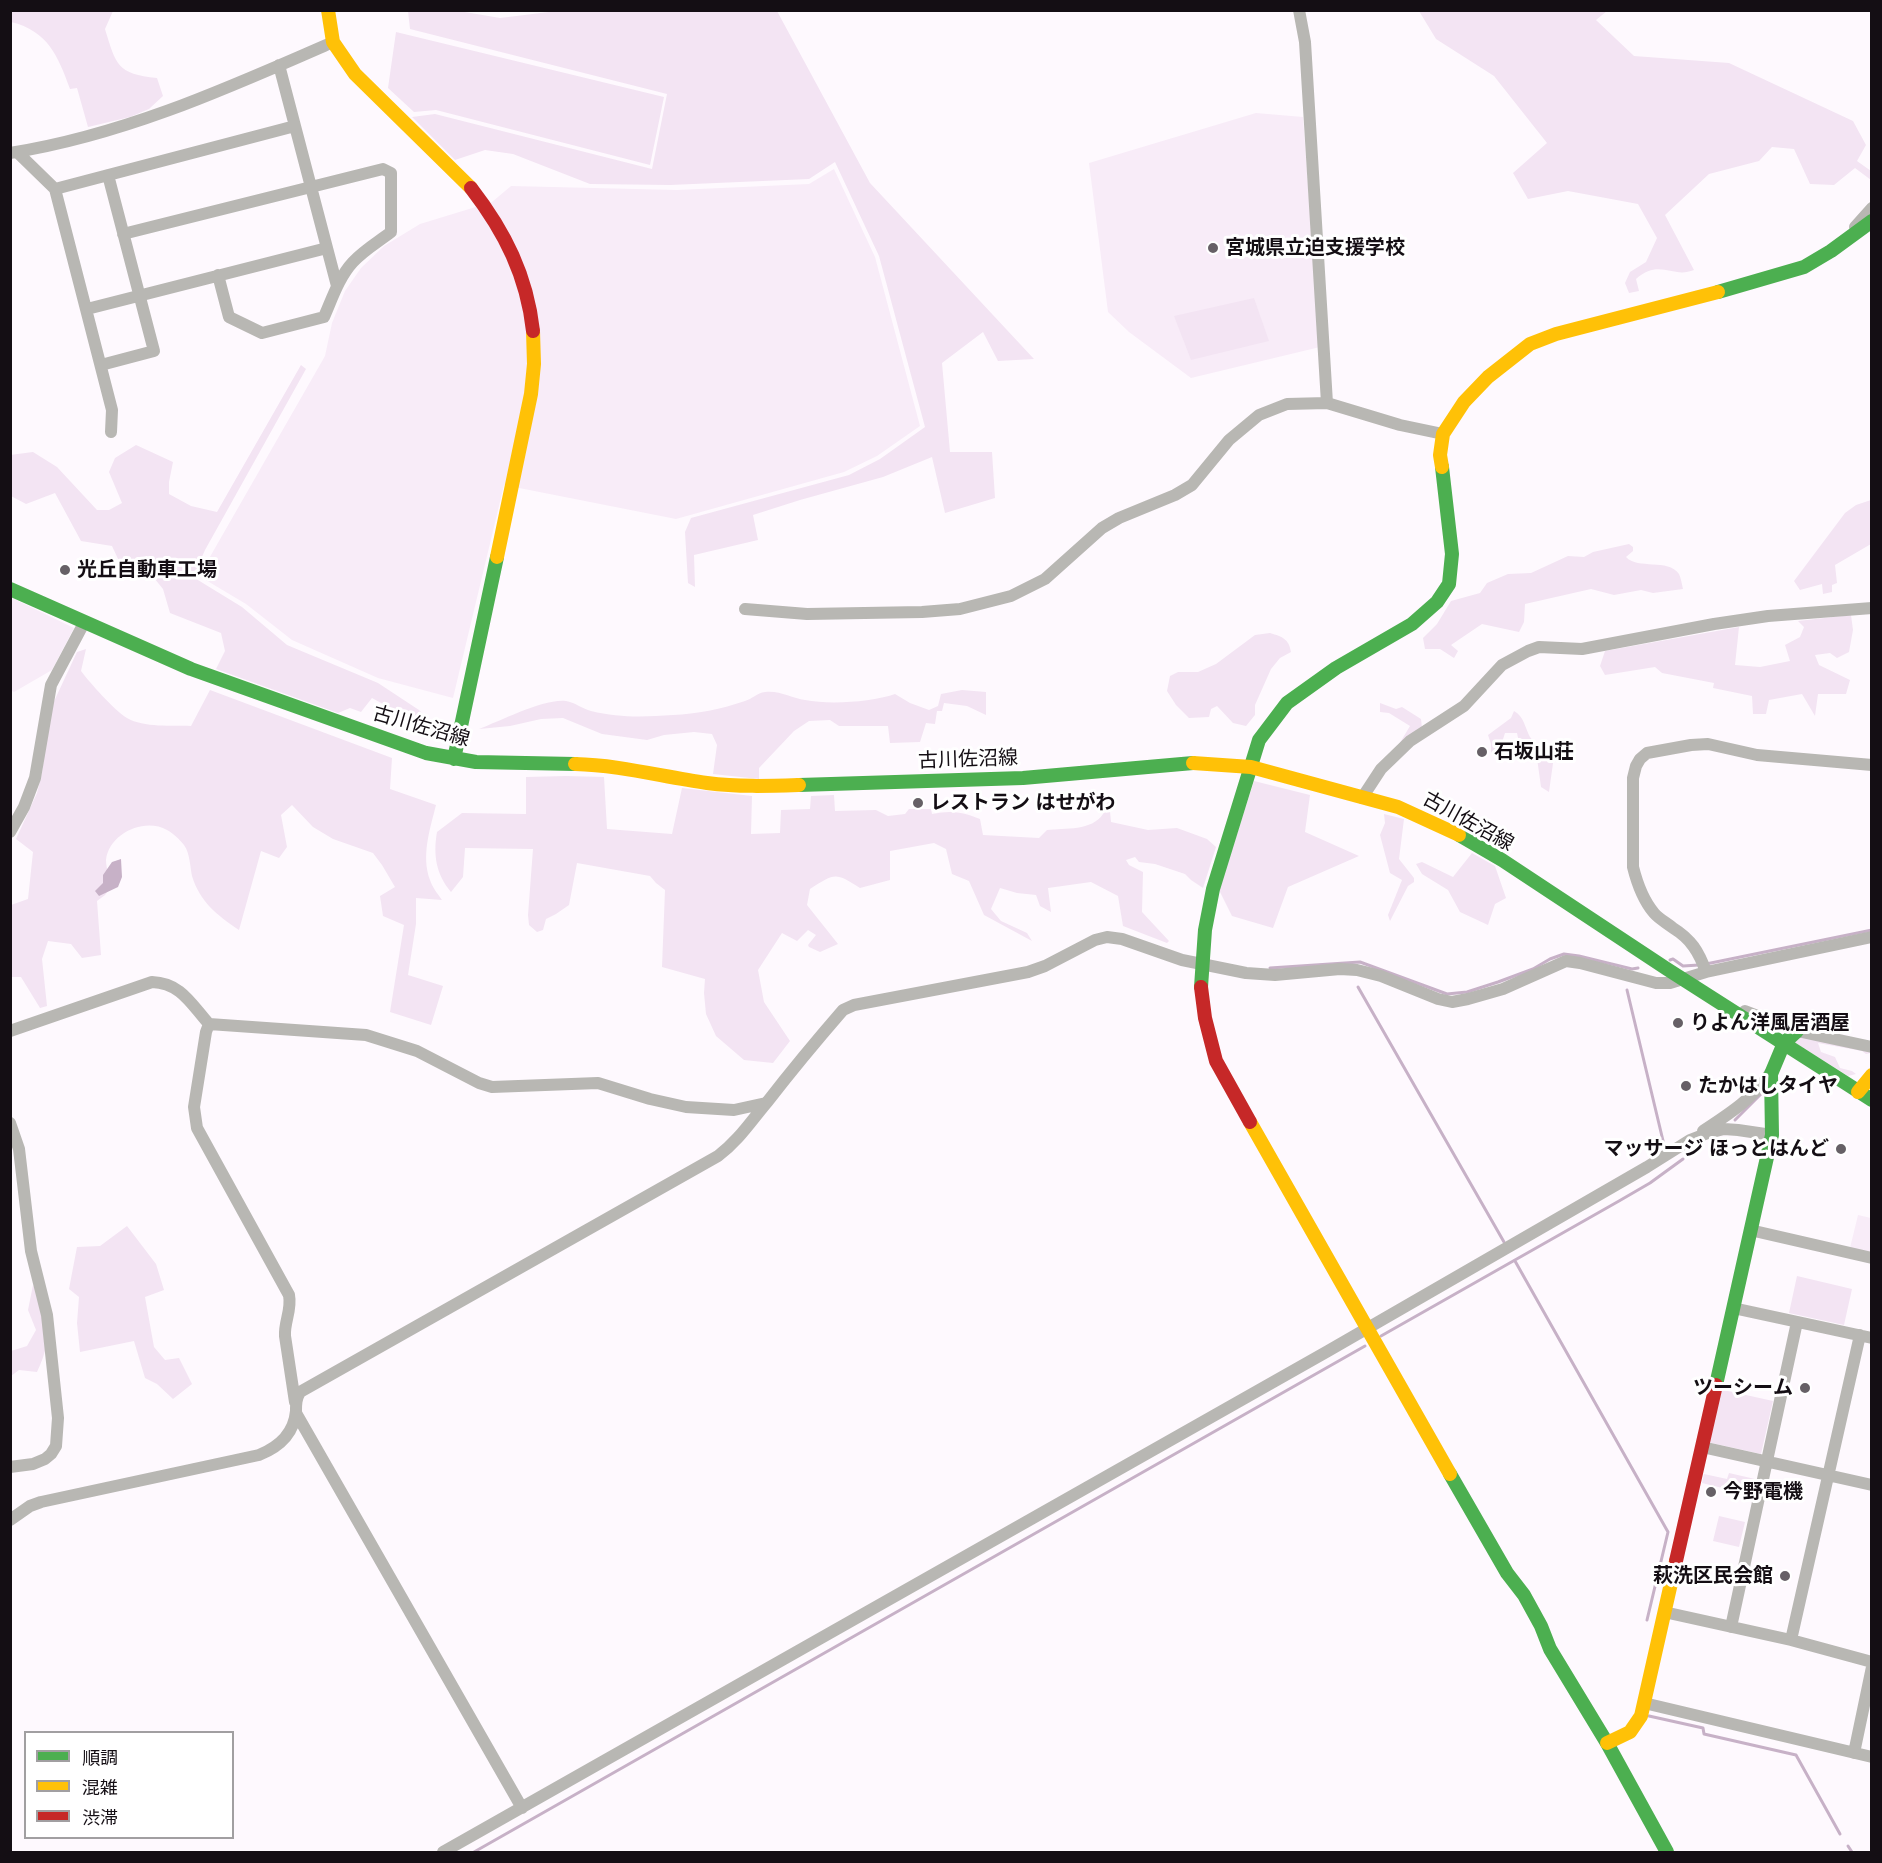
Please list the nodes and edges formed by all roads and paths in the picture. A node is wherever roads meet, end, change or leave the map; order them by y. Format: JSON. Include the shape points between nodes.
{"nodes":[{"id":1,"x":328,"y":10,"type":"edge"},
{"id":2,"x":1299,"y":10,"type":"edge"},
{"id":3,"x":333,"y":42,"type":"junction"},
{"id":4,"x":279,"y":65,"type":"junction"},
{"id":5,"x":295,"y":126,"type":"junction"},
{"id":6,"x":14,"y":152,"type":"edge"},
{"id":7,"x":108,"y":175,"type":"junction"},
{"id":8,"x":311,"y":187,"type":"junction"},
{"id":9,"x":55,"y":189,"type":"junction"},
{"id":10,"x":1872,"y":208,"type":"edge"},
{"id":11,"x":1872,"y":221,"type":"edge"},
{"id":12,"x":123,"y":234,"type":"junction"},
{"id":13,"x":327,"y":248,"type":"junction"},
{"id":14,"x":1831,"y":251,"type":"junction"},
{"id":15,"x":218,"y":275,"type":"junction"},
{"id":16,"x":338,"y":286,"type":"junction"},
{"id":17,"x":139,"y":295,"type":"junction"},
{"id":18,"x":87,"y":309,"type":"junction"},
{"id":19,"x":100,"y":365,"type":"junction"},
{"id":20,"x":1327,"y":403,"type":"junction"},
{"id":21,"x":111,"y":432,"type":"dead end"},
{"id":22,"x":1443,"y":434,"type":"junction"},
{"id":23,"x":10,"y":589,"type":"edge"},
{"id":24,"x":1872,"y":608,"type":"edge"},
{"id":25,"x":745,"y":609,"type":"dead end"},
{"id":26,"x":84,"y":623,"type":"junction"},
{"id":27,"x":454,"y":759,"type":"junction"},
{"id":28,"x":1872,"y":765,"type":"edge"},
{"id":29,"x":1251,"y":767,"type":"junction"},
{"id":30,"x":1362,"y":798,"type":"junction"},
{"id":31,"x":10,"y":832,"type":"edge"},
{"id":32,"x":1872,"y":937,"type":"edge"},
{"id":33,"x":1202,"y":964,"type":"junction"},
{"id":34,"x":1706,"y":971,"type":"junction"},
{"id":35,"x":1682,"y":980,"type":"junction"},
{"id":36,"x":1695,"y":988,"type":"junction"},
{"id":37,"x":209,"y":1024,"type":"junction"},
{"id":38,"x":10,"y":1031,"type":"edge"},
{"id":39,"x":1797,"y":1031,"type":"junction"},
{"id":40,"x":1783,"y":1045,"type":"junction"},
{"id":41,"x":1872,"y":1047,"type":"edge"},
{"id":42,"x":1771,"y":1072,"type":"junction"},
{"id":43,"x":1872,"y":1075,"type":"edge"},
{"id":44,"x":1858,"y":1092,"type":"junction"},
{"id":45,"x":1872,"y":1100,"type":"edge"},
{"id":46,"x":766,"y":1103,"type":"junction"},
{"id":47,"x":10,"y":1123,"type":"edge"},
{"id":48,"x":1772,"y":1135,"type":"junction"},
{"id":49,"x":1690,"y":1140,"type":"junction"},
{"id":50,"x":1750,"y":1230,"type":"junction"},
{"id":51,"x":1872,"y":1257,"type":"edge"},
{"id":52,"x":1733,"y":1308,"type":"junction"},
{"id":53,"x":1797,"y":1322,"type":"junction"},
{"id":54,"x":1366,"y":1329,"type":"junction"},
{"id":55,"x":1866,"y":1337,"type":"edge"},
{"id":56,"x":296,"y":1408,"type":"junction"},
{"id":57,"x":1702,"y":1447,"type":"junction"},
{"id":58,"x":1768,"y":1463,"type":"junction"},
{"id":59,"x":10,"y":1467,"type":"edge"},
{"id":60,"x":1828,"y":1476,"type":"junction"},
{"id":61,"x":1872,"y":1485,"type":"edge"},
{"id":62,"x":10,"y":1520,"type":"edge"},
{"id":63,"x":1664,"y":1612,"type":"junction"},
{"id":64,"x":1731,"y":1627,"type":"junction"},
{"id":65,"x":1791,"y":1641,"type":"junction"},
{"id":66,"x":1872,"y":1662,"type":"edge"},
{"id":67,"x":1872,"y":1667,"type":"edge"},
{"id":68,"x":1644,"y":1703,"type":"junction"},
{"id":69,"x":1607,"y":1743,"type":"junction"},
{"id":70,"x":1854,"y":1753,"type":"junction"},
{"id":71,"x":1872,"y":1757,"type":"edge"},
{"id":72,"x":522,"y":1808,"type":"junction"},
{"id":73,"x":443,"y":1852,"type":"edge"},
{"id":74,"x":1667,"y":1852,"type":"edge"}],
"edges":[{"from":1,"to":3,"type":"street"},
{"from":2,"to":20,"type":"street","via":[[1305,42]]},
{"from":3,"to":4,"type":"street"},
{"from":3,"to":27,"type":"street","via":[[355,74],[480,199],[514,256],[532,313],[535,367],[531,394]]},
{"from":4,"to":5,"type":"street"},
{"from":4,"to":6,"type":"street","via":[[125,127]]},
{"from":5,"to":7,"type":"street"},
{"from":5,"to":8,"type":"street"},
{"from":6,"to":9,"type":"street"},
{"from":7,"to":9,"type":"street"},
{"from":7,"to":12,"type":"street"},
{"from":8,"to":12,"type":"street"},
{"from":8,"to":13,"type":"street"},
{"from":8,"to":16,"type":"street","via":[[383,169],[391,173],[391,232],[351,264]]},
{"from":9,"to":18,"type":"street"},
{"from":10,"to":14,"type":"street"},
{"from":11,"to":14,"type":"street"},
{"from":12,"to":17,"type":"street"},
{"from":13,"to":15,"type":"street"},
{"from":13,"to":16,"type":"street"},
{"from":14,"to":22,"type":"street","via":[[1804,267],[1770,278],[1530,344],[1507,360],[1464,402]]},
{"from":15,"to":16,"type":"street","via":[[229,317],[262,333],[324,317]]},
{"from":15,"to":17,"type":"street"},
{"from":17,"to":18,"type":"street"},
{"from":17,"to":19,"type":"street","via":[[154,351]]},
{"from":18,"to":19,"type":"street"},
{"from":19,"to":21,"type":"street","via":[[112,410]]},
{"from":20,"to":22,"type":"street"},
{"from":20,"to":25,"type":"street","via":[[1287,404],[1259,415],[1229,440],[1192,485],[1102,528],[1045,579],[1011,596],[960,609],[922,612],[807,614]]},
{"from":22,"to":29,"type":"street","via":[[1440,455],[1452,554],[1449,584],[1437,602],[1412,624],[1335,668],[1287,704],[1260,740]]},
{"from":23,"to":26,"type":"street","name":"古川佐沼線"},
{"from":24,"to":30,"type":"street","via":[[1746,620],[1582,649],[1539,647],[1528,651],[1502,665],[1464,706],[1410,741],[1381,770]]},
{"from":26,"to":27,"type":"street","name":"古川佐沼線","via":[[224,682],[426,753]]},
{"from":26,"to":31,"type":"street","via":[[51,685],[35,778]]},
{"from":27,"to":29,"type":"street","name":"古川佐沼線","via":[[600,765],[749,787],[1023,778],[1193,763]]},
{"from":28,"to":34,"type":"street","via":[[1756,755],[1708,744],[1658,750],[1640,759],[1633,778],[1635,876],[1653,912],[1691,941]]},
{"from":29,"to":30,"type":"street","name":"古川佐沼線"},
{"from":29,"to":33,"type":"street","via":[[1213,889]]},
{"from":30,"to":35,"type":"street","name":"古川佐沼線","via":[[1421,815],[1470,841]]},
{"from":32,"to":34,"type":"street"},
{"from":33,"to":35,"type":"street","via":[[1275,975],[1357,970],[1452,1002],[1503,988],[1566,961],[1656,983]]},
{"from":33,"to":46,"type":"street","via":[[1107,937],[1028,972],[854,1005],[843,1010]]},
{"from":33,"to":54,"type":"street","via":[[1205,1018],[1216,1061]]},
{"from":34,"to":35,"type":"street"},
{"from":35,"to":36,"type":"street","name":"古川佐沼線"},
{"from":36,"to":39,"type":"street"},
{"from":36,"to":40,"type":"street","name":"古川佐沼線"},
{"from":37,"to":38,"type":"street","via":[[171,984],[152,982]]},
{"from":37,"to":46,"type":"street","via":[[366,1035],[417,1051],[492,1087],[598,1083],[686,1107],[734,1110]]},
{"from":37,"to":56,"type":"street","via":[[195,1101],[197,1128],[289,1295],[285,1336]]},
{"from":39,"to":40,"type":"street"},
{"from":39,"to":41,"type":"street"},
{"from":40,"to":42,"type":"street"},
{"from":40,"to":44,"type":"street","name":"古川佐沼線"},
{"from":42,"to":48,"type":"street"},
{"from":42,"to":49,"type":"street","via":[[1748,1100]]},
{"from":43,"to":44,"type":"street"},
{"from":44,"to":45,"type":"street","name":"古川佐沼線"},
{"from":46,"to":56,"type":"street","via":[[732,1145],[704,1165],[300,1392]]},
{"from":47,"to":59,"type":"street","via":[[21,1156],[31,1251],[47,1316],[58,1418],[56,1446],[51,1454],[33,1464]]},
{"from":48,"to":49,"type":"street","via":[[1724,1130]]},
{"from":48,"to":50,"type":"street"},
{"from":49,"to":54,"type":"street"},
{"from":50,"to":51,"type":"street"},
{"from":50,"to":52,"type":"street"},
{"from":52,"to":53,"type":"street"},
{"from":52,"to":57,"type":"street"},
{"from":53,"to":55,"type":"street"},
{"from":53,"to":58,"type":"street"},
{"from":54,"to":69,"type":"street"},
{"from":54,"to":72,"type":"street"},
{"from":55,"to":60,"type":"street"},
{"from":56,"to":62,"type":"street","via":[[291,1428],[280,1444],[259,1455],[54,1498],[30,1506]]},
{"from":56,"to":72,"type":"street"},
{"from":57,"to":58,"type":"street"},
{"from":57,"to":63,"type":"street"},
{"from":58,"to":60,"type":"street"},
{"from":58,"to":64,"type":"street"},
{"from":60,"to":61,"type":"street"},
{"from":60,"to":65,"type":"street"},
{"from":63,"to":64,"type":"street"},
{"from":63,"to":68,"type":"street"},
{"from":64,"to":65,"type":"street"},
{"from":65,"to":66,"type":"street"},
{"from":67,"to":70,"type":"street"},
{"from":68,"to":69,"type":"street","via":[[1630,1732]]},
{"from":68,"to":70,"type":"street"},
{"from":69,"to":74,"type":"street"},
{"from":70,"to":71,"type":"street"},
{"from":72,"to":73,"type":"street"}]}
